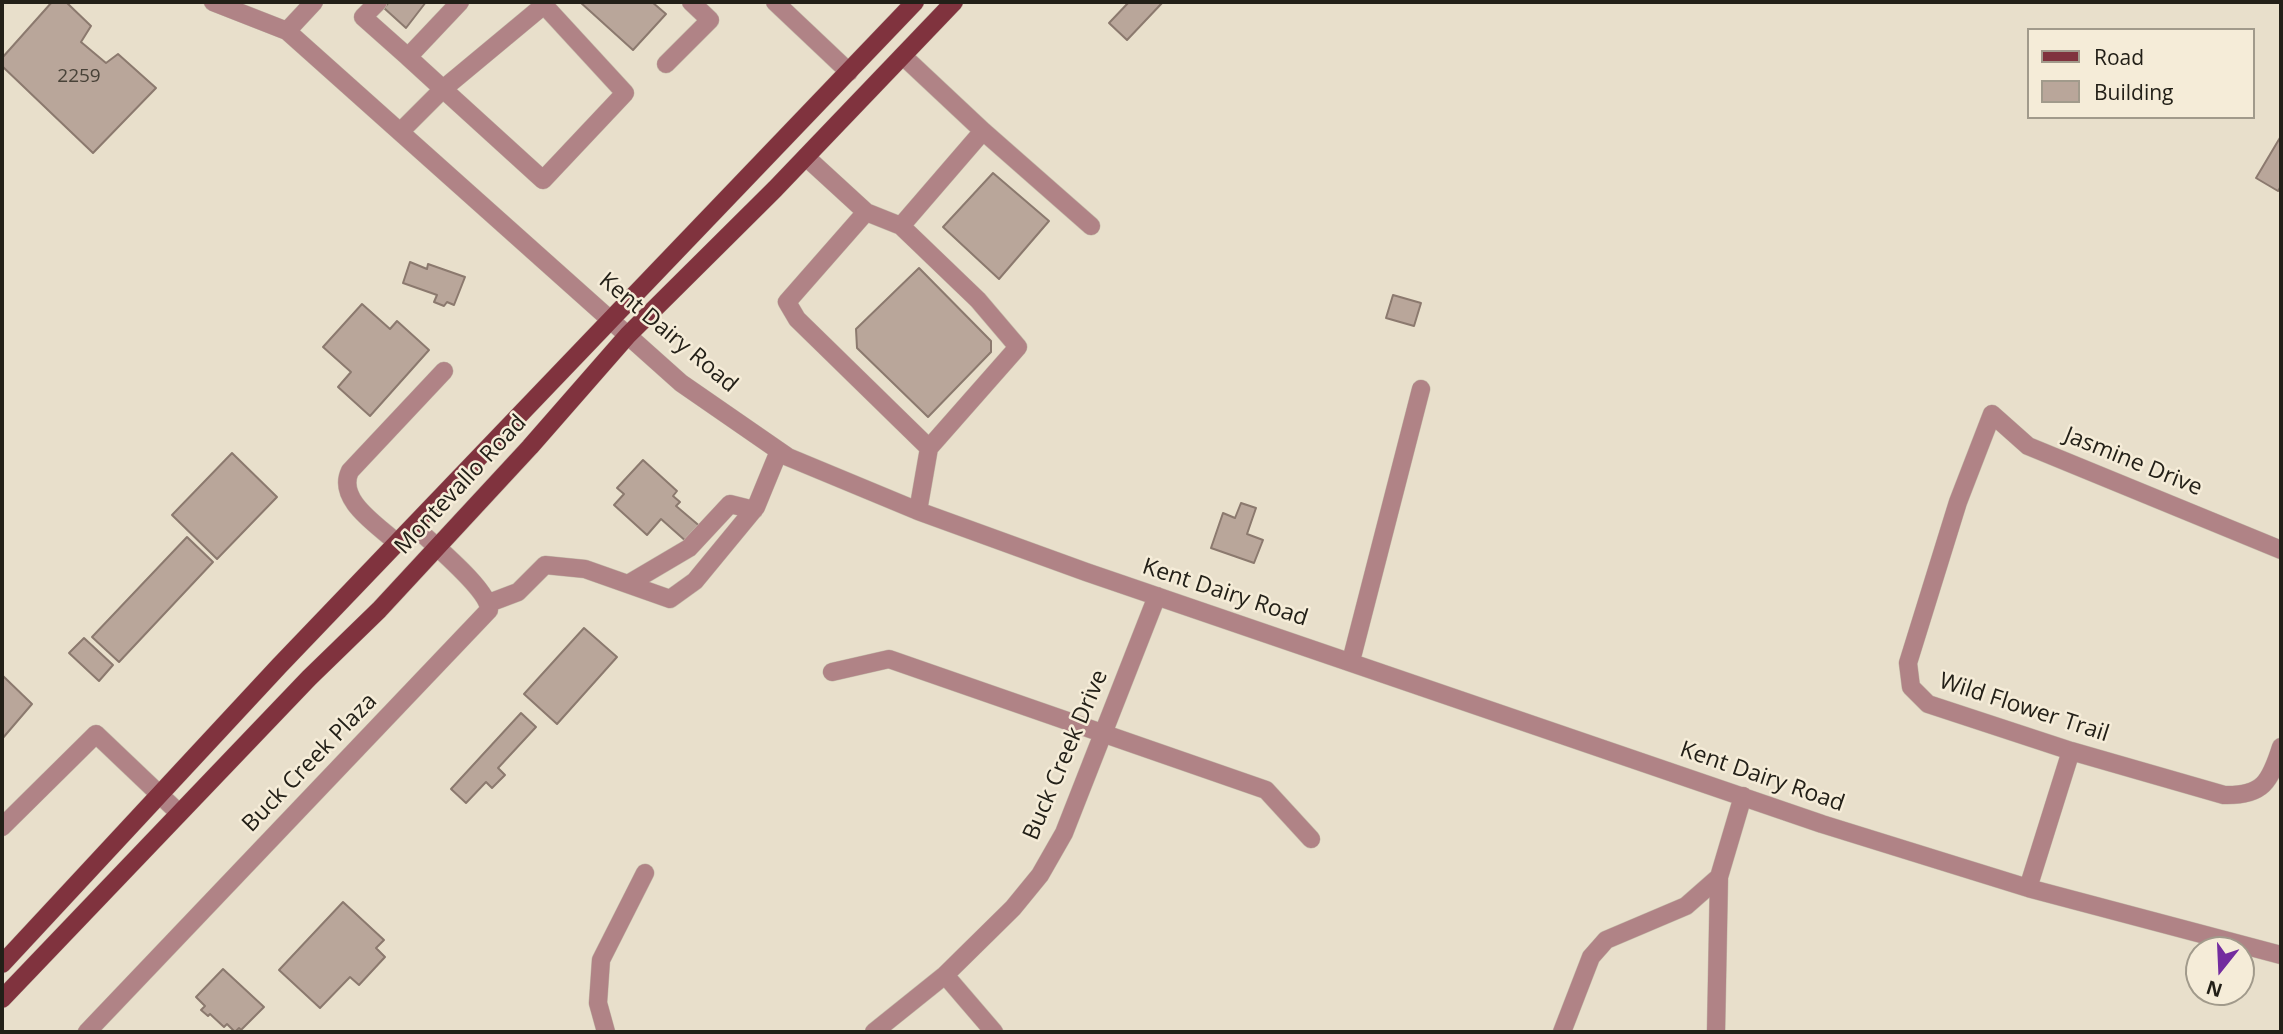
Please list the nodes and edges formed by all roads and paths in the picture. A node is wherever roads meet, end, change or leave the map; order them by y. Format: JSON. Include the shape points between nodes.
{"nodes":[{"id":1,"x":213,"y":2,"type":"edge"},
{"id":2,"x":314,"y":2,"type":"edge"},
{"id":3,"x":378,"y":2,"type":"edge"},
{"id":4,"x":460,"y":2,"type":"edge"},
{"id":5,"x":691,"y":2,"type":"edge"},
{"id":6,"x":775,"y":2,"type":"edge"},
{"id":7,"x":915,"y":2,"type":"edge"},
{"id":8,"x":954,"y":2,"type":"edge"},
{"id":9,"x":544,"y":3,"type":"edge"},
{"id":10,"x":287,"y":31,"type":"junction"},
{"id":11,"x":903,"y":56,"type":"junction"},
{"id":12,"x":408,"y":57,"type":"junction"},
{"id":13,"x":666,"y":64,"type":"dead end"},
{"id":14,"x":849,"y":72,"type":"junction"},
{"id":15,"x":443,"y":89,"type":"junction"},
{"id":16,"x":983,"y":131,"type":"junction"},
{"id":17,"x":400,"y":132,"type":"junction"},
{"id":18,"x":806,"y":157,"type":"junction"},
{"id":19,"x":866,"y":212,"type":"junction"},
{"id":20,"x":901,"y":226,"type":"junction"},
{"id":21,"x":1091,"y":226,"type":"dead end"},
{"id":22,"x":612,"y":320,"type":"junction"},
{"id":23,"x":628,"y":335,"type":"junction"},
{"id":24,"x":444,"y":372,"type":"dead end"},
{"id":25,"x":1421,"y":388,"type":"dead end"},
{"id":26,"x":1984,"y":432,"type":"joint"},
{"id":27,"x":929,"y":448,"type":"junction"},
{"id":28,"x":779,"y":451,"type":"junction"},
{"id":29,"x":754,"y":510,"type":"junction"},
{"id":30,"x":918,"y":511,"type":"junction"},
{"id":31,"x":414,"y":526,"type":"junction"},
{"id":32,"x":397,"y":543,"type":"junction"},
{"id":33,"x":436,"y":548,"type":"junction"},
{"id":34,"x":2281,"y":550,"type":"edge"},
{"id":35,"x":628,"y":584,"type":"junction"},
{"id":36,"x":1157,"y":596,"type":"junction"},
{"id":37,"x":489,"y":603,"type":"junction"},
{"id":38,"x":1351,"y":661,"type":"junction"},
{"id":39,"x":832,"y":672,"type":"dead end"},
{"id":40,"x":1104,"y":733,"type":"junction"},
{"id":41,"x":2281,"y":747,"type":"edge"},
{"id":42,"x":2071,"y":751,"type":"junction"},
{"id":43,"x":161,"y":793,"type":"junction"},
{"id":44,"x":1743,"y":796,"type":"junction"},
{"id":45,"x":178,"y":813,"type":"junction"},
{"id":46,"x":2,"y":827,"type":"edge"},
{"id":47,"x":1311,"y":839,"type":"dead end"},
{"id":48,"x":645,"y":873,"type":"dead end"},
{"id":49,"x":1719,"y":877,"type":"junction"},
{"id":50,"x":2028,"y":888,"type":"junction"},
{"id":51,"x":2281,"y":956,"type":"edge"},
{"id":52,"x":2,"y":964,"type":"edge"},
{"id":53,"x":945,"y":975,"type":"junction"},
{"id":54,"x":2,"y":999,"type":"edge"},
{"id":55,"x":87,"y":1032,"type":"edge"},
{"id":56,"x":606,"y":1032,"type":"edge"},
{"id":57,"x":874,"y":1032,"type":"edge"},
{"id":58,"x":994,"y":1032,"type":"edge"},
{"id":59,"x":1562,"y":1032,"type":"edge"},
{"id":60,"x":1716,"y":1032,"type":"edge"}],
"edges":[{"from":1,"to":10,"type":"street"},
{"from":2,"to":10,"type":"street"},
{"from":3,"to":12,"type":"street","via":[[363,17]]},
{"from":4,"to":12,"type":"street"},
{"from":5,"to":13,"type":"street","via":[[710,20]]},
{"from":6,"to":14,"type":"street"},
{"from":7,"to":14,"type":"main road","name":"Montevallo Road"},
{"from":8,"to":11,"type":"main road","name":"Montevallo Road"},
{"from":9,"to":15,"type":"street"},
{"from":9,"to":15,"type":"street","via":[[625,93],[543,180]]},
{"from":10,"to":17,"type":"street","name":"Kent Dairy Road"},
{"from":11,"to":16,"type":"street"},
{"from":11,"to":18,"type":"main road","name":"Montevallo Road"},
{"from":12,"to":15,"type":"street"},
{"from":14,"to":22,"type":"main road","name":"Montevallo Road"},
{"from":15,"to":17,"type":"street"},
{"from":16,"to":20,"type":"street"},
{"from":16,"to":21,"type":"street"},
{"from":17,"to":22,"type":"street","name":"Kent Dairy Road"},
{"from":18,"to":19,"type":"street"},
{"from":18,"to":23,"type":"main road","name":"Montevallo Road"},
{"from":19,"to":20,"type":"street"},
{"from":19,"to":27,"type":"street","via":[[787,302],[797,319]]},
{"from":20,"to":27,"type":"street","via":[[978,300],[1018,347]]},
{"from":22,"to":23,"type":"street","name":"Kent Dairy Road"},
{"from":22,"to":31,"type":"main road","name":"Montevallo Road"},
{"from":23,"to":28,"type":"street","name":"Kent Dairy Road","via":[[681,383]]},
{"from":23,"to":33,"type":"main road","name":"Montevallo Road"},
{"from":24,"to":32,"type":"street","via":[[349,471],[345,481],[348,495]]},
{"from":25,"to":38,"type":"street"},
{"from":26,"to":34,"type":"street","name":"Jasmine Drive","via":[[1992,414],[2028,446]]},
{"from":26,"to":42,"type":"street","name":"Wild Flower Trail","via":[[1912,645],[1908,678],[1911,688],[1928,704]]},
{"from":27,"to":30,"type":"street"},
{"from":28,"to":29,"type":"street"},
{"from":28,"to":30,"type":"street","name":"Kent Dairy Road"},
{"from":29,"to":35,"type":"street","via":[[730,504],[689,548]]},
{"from":29,"to":35,"type":"street","via":[[695,581],[670,599]]},
{"from":30,"to":36,"type":"street","name":"Kent Dairy Road"},
{"from":31,"to":32,"type":"main road","name":"Montevallo Road"},
{"from":31,"to":33,"type":"street"},
{"from":32,"to":43,"type":"main road","name":"Montevallo Road"},
{"from":33,"to":37,"type":"street"},
{"from":33,"to":45,"type":"main road","name":"Montevallo Road"},
{"from":35,"to":37,"type":"street","via":[[585,569],[545,565],[519,592]]},
{"from":36,"to":38,"type":"street","name":"Kent Dairy Road"},
{"from":36,"to":40,"type":"street","name":"Buck Creek Drive"},
{"from":37,"to":55,"type":"street","name":"Buck Creek Plaza","via":[[483,619]]},
{"from":38,"to":44,"type":"street","name":"Kent Dairy Road"},
{"from":39,"to":40,"type":"street","via":[[889,659]]},
{"from":40,"to":47,"type":"street","via":[[1266,790]]},
{"from":40,"to":53,"type":"street","name":"Buck Creek Drive","via":[[1064,833],[1040,875]]},
{"from":41,"to":42,"type":"street","name":"Wild Flower Trail","via":[[2268,780],[2241,795],[2224,795]]},
{"from":42,"to":50,"type":"street"},
{"from":43,"to":45,"type":"street"},
{"from":43,"to":46,"type":"street","via":[[96,734]]},
{"from":43,"to":52,"type":"main road","name":"Montevallo Road"},
{"from":44,"to":49,"type":"street"},
{"from":44,"to":50,"type":"street","name":"Kent Dairy Road"},
{"from":45,"to":54,"type":"main road","name":"Montevallo Road"},
{"from":48,"to":56,"type":"street","via":[[601,960],[598,1003]]},
{"from":49,"to":59,"type":"street","via":[[1686,906],[1606,940],[1591,957]]},
{"from":49,"to":60,"type":"street"},
{"from":50,"to":51,"type":"street","name":"Kent Dairy Road"},
{"from":53,"to":57,"type":"street","name":"Buck Creek Drive"},
{"from":53,"to":58,"type":"street"}]}
